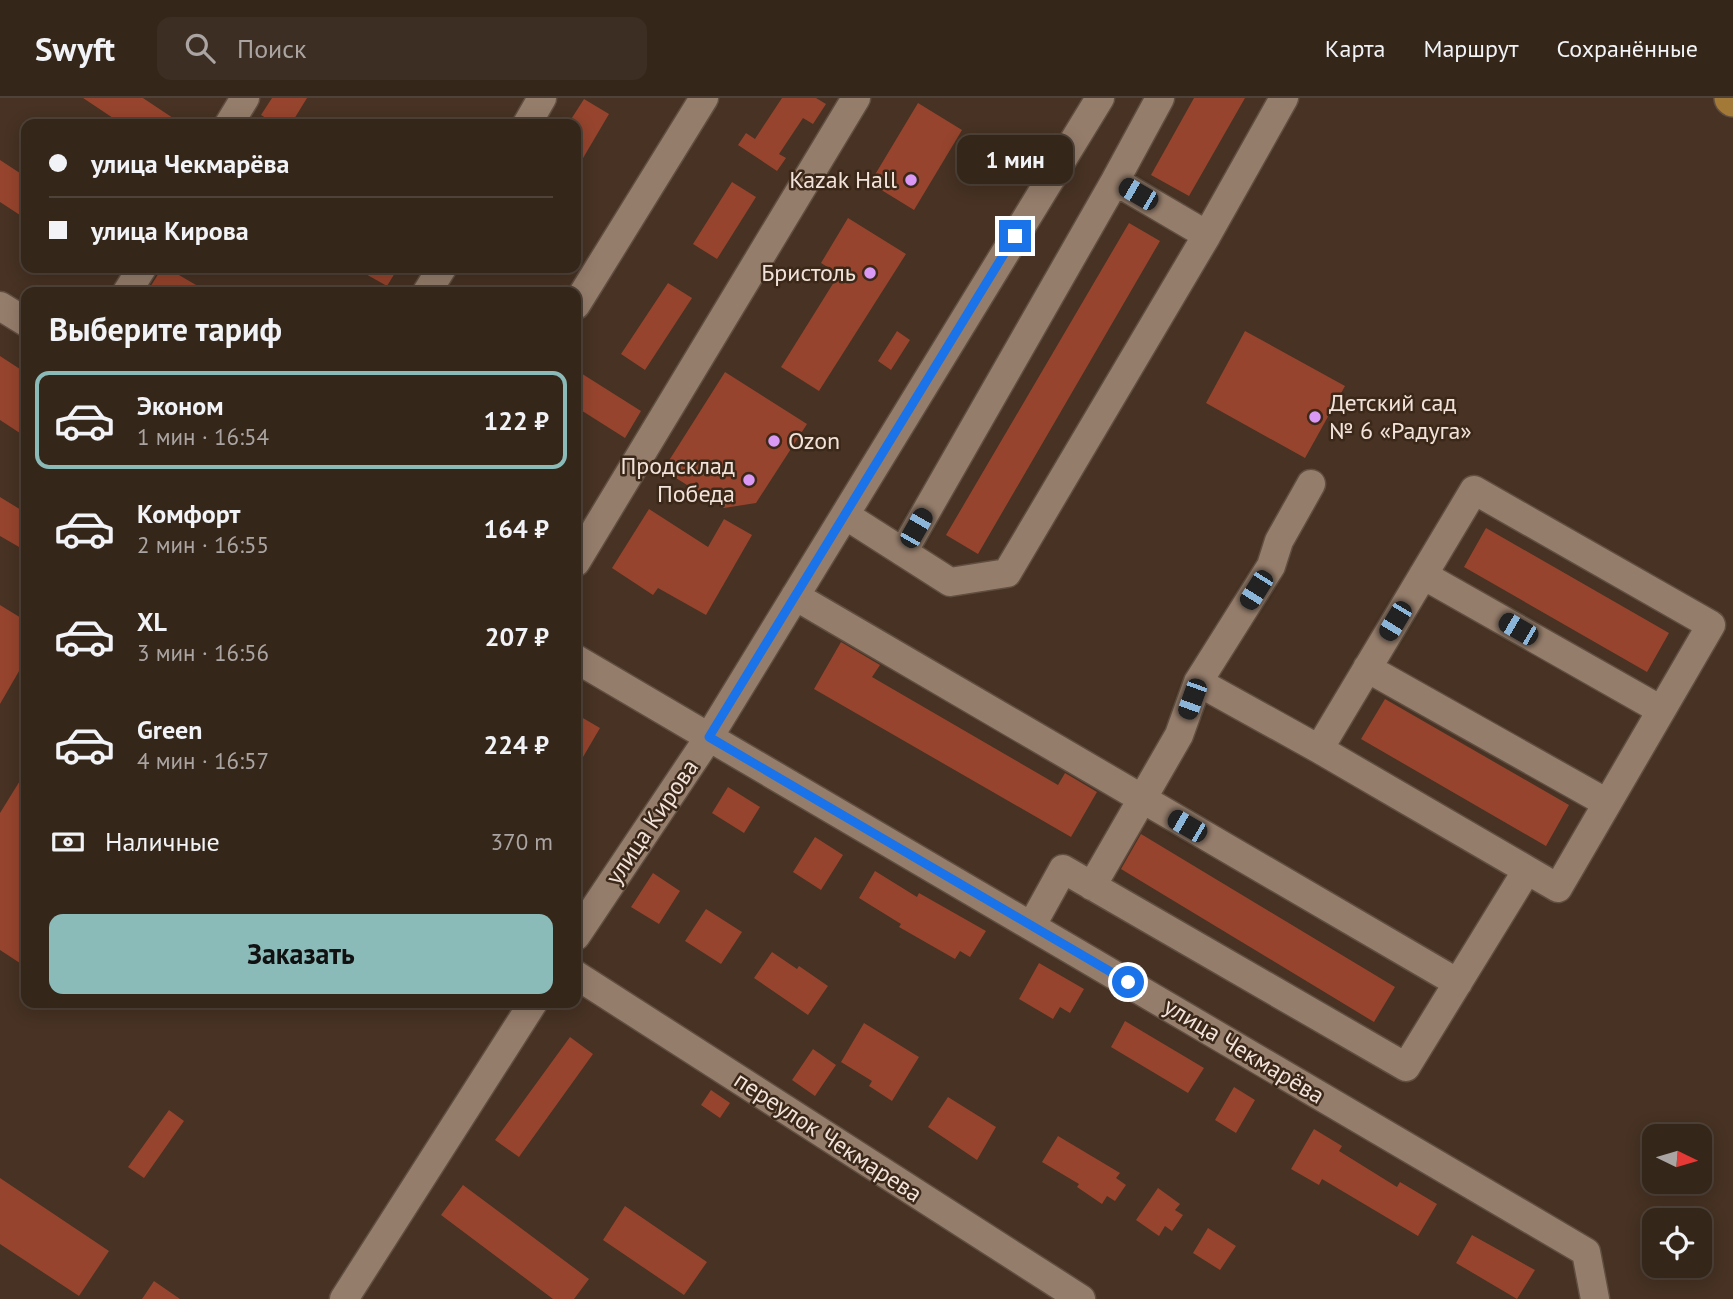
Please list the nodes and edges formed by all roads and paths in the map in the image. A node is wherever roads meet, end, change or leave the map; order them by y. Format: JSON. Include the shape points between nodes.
{"nodes":[{"id":1,"x":245,"y":98,"type":"edge"},
{"id":2,"x":542,"y":98,"type":"edge"},
{"id":3,"x":704,"y":98,"type":"edge"},
{"id":4,"x":856,"y":98,"type":"edge"},
{"id":5,"x":1100,"y":98,"type":"edge"},
{"id":6,"x":1160,"y":98,"type":"edge"},
{"id":7,"x":1284,"y":98,"type":"edge"},
{"id":8,"x":232,"y":119,"type":"edge"},
{"id":9,"x":530,"y":119,"type":"edge"},
{"id":10,"x":1115,"y":181,"type":"junction"},
{"id":11,"x":1207,"y":234,"type":"junction"},
{"id":12,"x":581,"y":297,"type":"edge"},
{"id":13,"x":0,"y":306,"type":"edge"},
{"id":14,"x":21,"y":319,"type":"edge"},
{"id":15,"x":1311,"y":484,"type":"dead end"},
{"id":16,"x":845,"y":515,"type":"junction"},
{"id":17,"x":903,"y":552,"type":"junction"},
{"id":18,"x":581,"y":554,"type":"edge"},
{"id":19,"x":1423,"y":575,"type":"junction"},
{"id":20,"x":795,"y":596,"type":"junction"},
{"id":21,"x":581,"y":662,"type":"edge"},
{"id":22,"x":1367,"y":668,"type":"junction"},
{"id":23,"x":1198,"y":682,"type":"junction"},
{"id":24,"x":1661,"y":710,"type":"junction"},
{"id":25,"x":709,"y":737,"type":"junction"},
{"id":26,"x":1319,"y":749,"type":"junction"},
{"id":27,"x":1142,"y":800,"type":"junction"},
{"id":28,"x":1607,"y":803,"type":"junction"},
{"id":29,"x":1527,"y":870,"type":"junction"},
{"id":30,"x":1092,"y":886,"type":"junction"},
{"id":31,"x":1032,"y":925,"type":"junction"},
{"id":32,"x":581,"y":929,"type":"edge"},
{"id":33,"x":581,"y":978,"type":"edge"},
{"id":34,"x":1458,"y":983,"type":"junction"},
{"id":35,"x":530,"y":1008,"type":"edge"},
{"id":36,"x":344,"y":1299,"type":"edge"},
{"id":37,"x":1081,"y":1299,"type":"edge"},
{"id":38,"x":1595,"y":1299,"type":"edge"}],
"edges":[{"from":1,"to":8,"type":"street"},
{"from":2,"to":9,"type":"street"},
{"from":3,"to":12,"type":"street"},
{"from":4,"to":18,"type":"street"},
{"from":5,"to":16,"type":"street","name":"улица Кирова"},
{"from":6,"to":10,"type":"street"},
{"from":7,"to":11,"type":"street"},
{"from":10,"to":11,"type":"street"},
{"from":10,"to":17,"type":"street"},
{"from":11,"to":17,"type":"street","via":[[1007,573],[950,582]]},
{"from":13,"to":14,"type":"street"},
{"from":15,"to":23,"type":"street","via":[[1279,541],[1271,566]]},
{"from":16,"to":17,"type":"street"},
{"from":16,"to":20,"type":"street","name":"улица Кирова"},
{"from":19,"to":22,"type":"street"},
{"from":19,"to":24,"type":"street"},
{"from":19,"to":24,"type":"street","via":[[1474,490],[1711,625]]},
{"from":20,"to":25,"type":"street","name":"улица Кирова"},
{"from":20,"to":27,"type":"street"},
{"from":21,"to":25,"type":"street","name":"улица Чекмарёва"},
{"from":22,"to":26,"type":"street"},
{"from":22,"to":28,"type":"street"},
{"from":23,"to":26,"type":"street"},
{"from":23,"to":27,"type":"street","via":[[1179,735]]},
{"from":24,"to":28,"type":"street"},
{"from":25,"to":31,"type":"street","name":"улица Чекмарёва"},
{"from":25,"to":32,"type":"street","name":"улица Кирова"},
{"from":26,"to":29,"type":"street"},
{"from":27,"to":30,"type":"street"},
{"from":27,"to":34,"type":"street"},
{"from":28,"to":29,"type":"street","via":[[1558,888]]},
{"from":29,"to":34,"type":"street"},
{"from":30,"to":31,"type":"street","via":[[1063,869]]},
{"from":30,"to":34,"type":"street","via":[[1406,1067]]},
{"from":31,"to":38,"type":"street","name":"улица Чекмарёва","via":[[1586,1252]]},
{"from":33,"to":37,"type":"street","name":"переулок Чекмарева"},
{"from":35,"to":36,"type":"street"}]}
